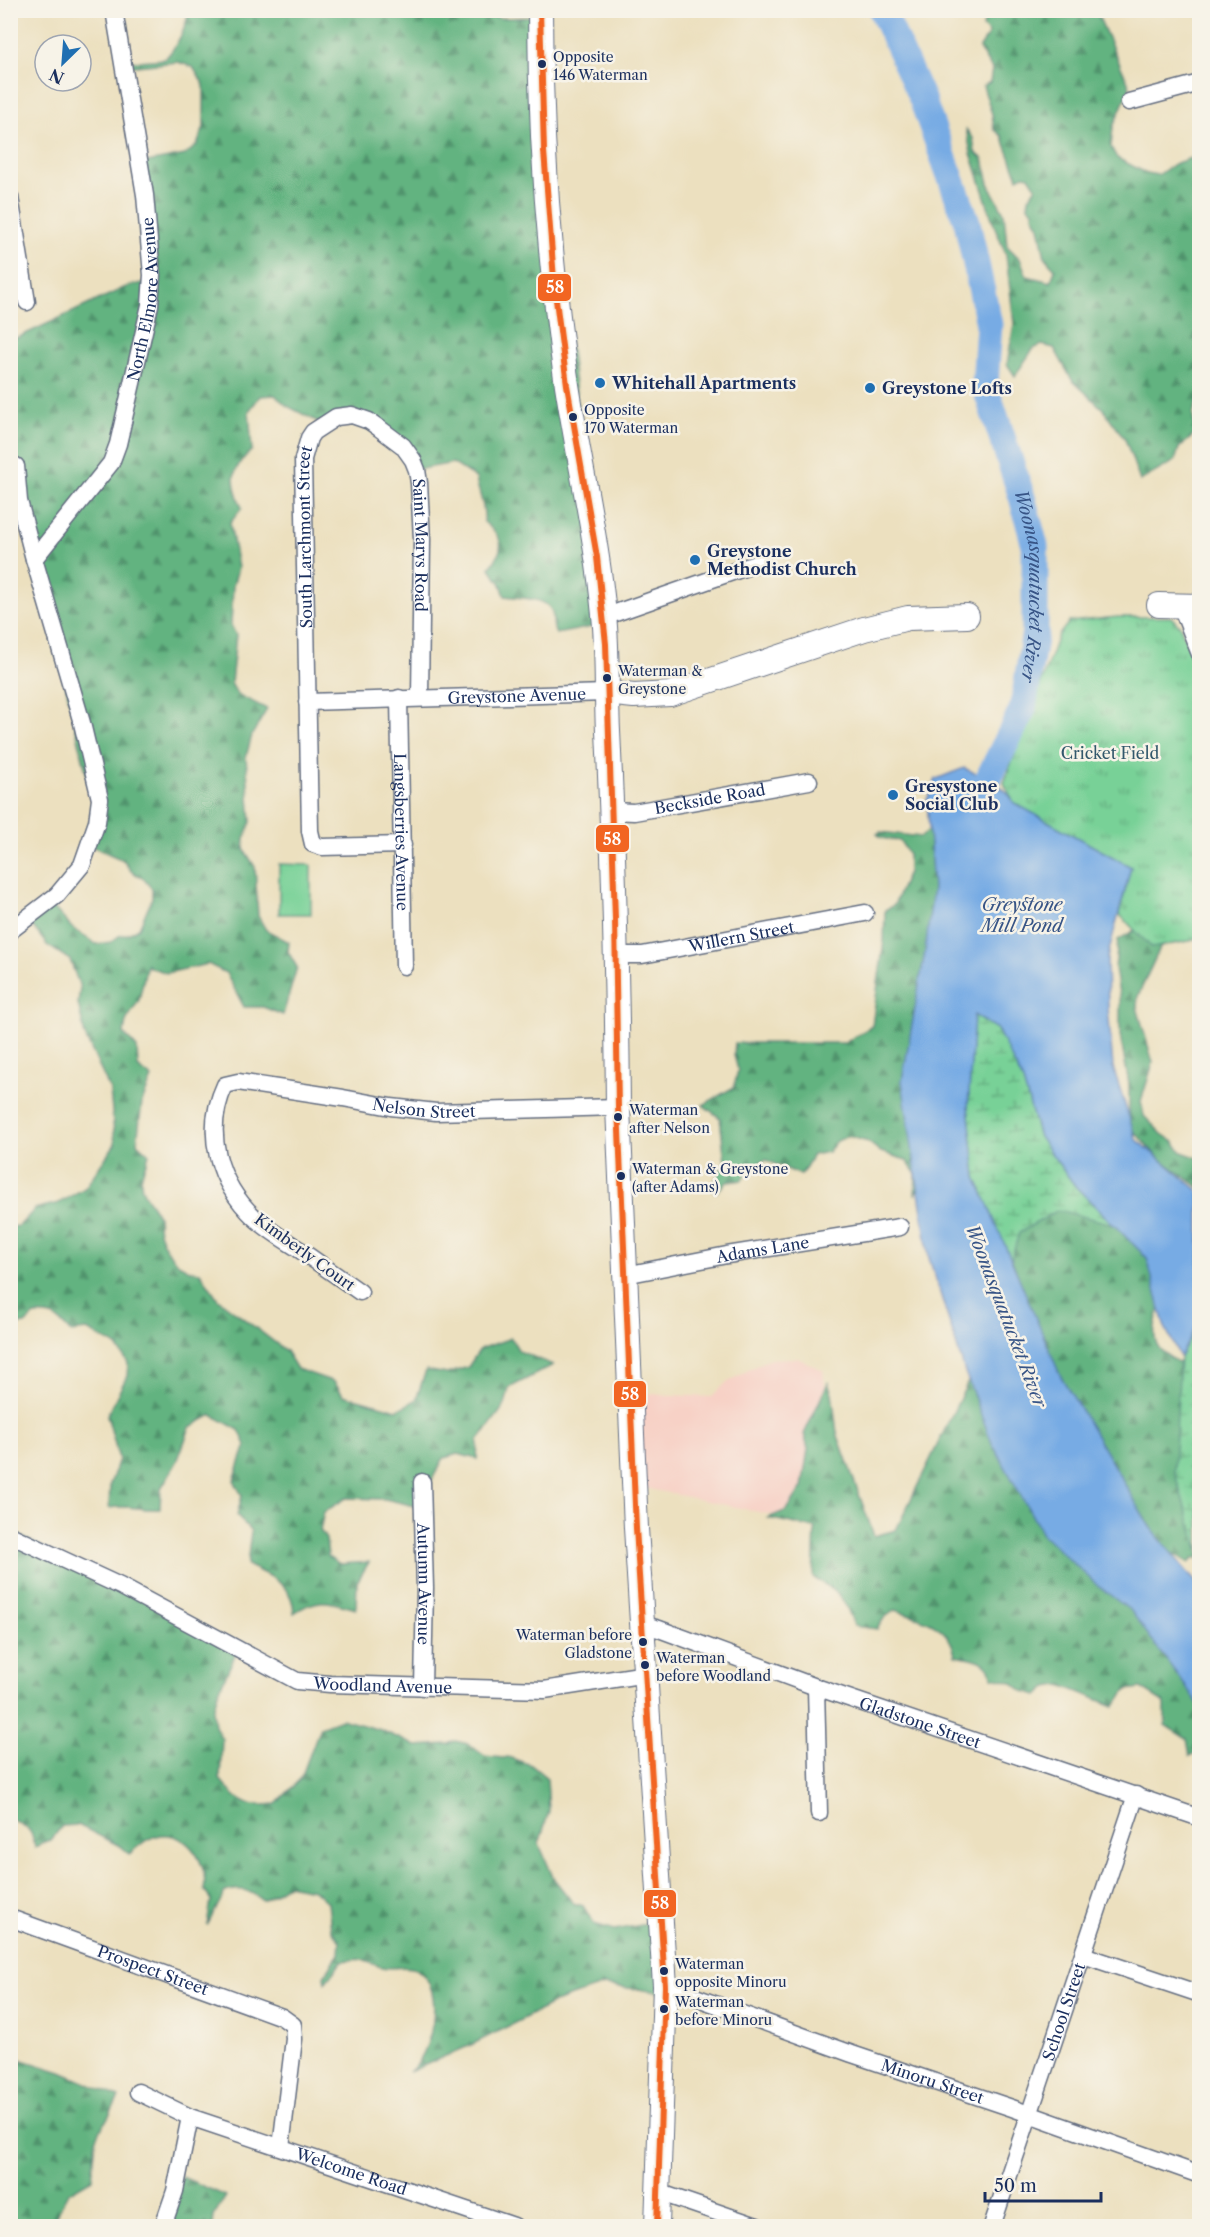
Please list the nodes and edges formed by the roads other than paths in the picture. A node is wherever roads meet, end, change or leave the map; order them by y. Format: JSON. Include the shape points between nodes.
{"nodes":[{"id":1,"x":114,"y":10,"type":"edge"},
{"id":2,"x":540,"y":10,"type":"edge"},
{"id":3,"x":1200,"y":83,"type":"edge"},
{"id":4,"x":1130,"y":102,"type":"dead end"},
{"id":5,"x":10,"y":197,"type":"edge"},
{"id":6,"x":27,"y":302,"type":"dead end"},
{"id":7,"x":364,"y":420,"type":"joint"},
{"id":8,"x":16,"y":466,"type":"dead end"},
{"id":9,"x":34,"y":559,"type":"junction"},
{"id":10,"x":760,"y":562,"type":"dead end"},
{"id":11,"x":1180,"y":606,"type":"edge"},
{"id":12,"x":967,"y":616,"type":"dead end"},
{"id":13,"x":604,"y":617,"type":"junction"},
{"id":14,"x":1200,"y":654,"type":"edge"},
{"id":15,"x":606,"y":693,"type":"junction"},
{"id":16,"x":420,"y":697,"type":"junction"},
{"id":17,"x":399,"y":698,"type":"junction"},
{"id":18,"x":308,"y":702,"type":"junction"},
{"id":19,"x":809,"y":781,"type":"dead end"},
{"id":20,"x":612,"y":811,"type":"junction"},
{"id":21,"x":403,"y":845,"type":"junction"},
{"id":22,"x":865,"y":913,"type":"dead end"},
{"id":23,"x":10,"y":931,"type":"edge"},
{"id":24,"x":615,"y":956,"type":"junction"},
{"id":25,"x":404,"y":966,"type":"dead end"},
{"id":26,"x":230,"y":1083,"type":"joint"},
{"id":27,"x":618,"y":1107,"type":"junction"},
{"id":28,"x":900,"y":1227,"type":"dead end"},
{"id":29,"x":625,"y":1275,"type":"junction"},
{"id":30,"x":360,"y":1292,"type":"dead end"},
{"id":31,"x":422,"y":1482,"type":"dead end"},
{"id":32,"x":10,"y":1535,"type":"edge"},
{"id":33,"x":641,"y":1624,"type":"junction"},
{"id":34,"x":646,"y":1674,"type":"junction"},
{"id":35,"x":423,"y":1687,"type":"junction"},
{"id":36,"x":816,"y":1687,"type":"junction"},
{"id":37,"x":1136,"y":1795,"type":"junction"},
{"id":38,"x":819,"y":1813,"type":"dead end"},
{"id":39,"x":1200,"y":1818,"type":"edge"},
{"id":40,"x":10,"y":1918,"type":"edge"},
{"id":41,"x":1083,"y":1954,"type":"junction"},
{"id":42,"x":665,"y":1986,"type":"junction"},
{"id":43,"x":1200,"y":1994,"type":"edge"},
{"id":44,"x":138,"y":2092,"type":"dead end"},
{"id":45,"x":1028,"y":2114,"type":"junction"},
{"id":46,"x":190,"y":2117,"type":"junction"},
{"id":47,"x":281,"y":2147,"type":"junction"},
{"id":48,"x":1200,"y":2175,"type":"edge"},
{"id":49,"x":658,"y":2192,"type":"junction"},
{"id":50,"x":163,"y":2226,"type":"edge"},
{"id":51,"x":514,"y":2226,"type":"edge"},
{"id":52,"x":657,"y":2226,"type":"edge"},
{"id":53,"x":758,"y":2226,"type":"edge"},
{"id":54,"x":992,"y":2226,"type":"edge"}],
"edges":[{"from":1,"to":9,"type":"street","name":"North Elmore Avenue","via":[[145,195],[152,275],[150,305],[111,463]]},
{"from":2,"to":13,"type":"main road","via":[[544,169],[554,287]]},
{"from":3,"to":4,"type":"street"},
{"from":5,"to":6,"type":"street"},
{"from":7,"to":16,"type":"street","name":"Saint Marys Road","via":[[403,446],[417,470],[422,539]]},
{"from":7,"to":18,"type":"street","name":"South Larchmont Street","via":[[352,415],[336,417],[323,425],[309,438],[303,459]]},
{"from":8,"to":9,"type":"street","via":[[19,501]]},
{"from":9,"to":23,"type":"street","via":[[100,799],[97,822],[82,865],[57,895]]},
{"from":10,"to":13,"type":"street"},
{"from":11,"to":14,"type":"street"},
{"from":12,"to":15,"type":"main road","name":"Greystone Avenue","via":[[909,618],[864,629],[670,694]]},
{"from":13,"to":15,"type":"main road"},
{"from":15,"to":16,"type":"street","name":"Greystone Avenue"},
{"from":15,"to":20,"type":"main road"},
{"from":16,"to":17,"type":"street","name":"Greystone Avenue"},
{"from":17,"to":18,"type":"street","name":"Greystone Avenue"},
{"from":17,"to":21,"type":"street","name":"Langsberries Avenue"},
{"from":18,"to":21,"type":"street","name":"South Larchmont Street","via":[[310,831],[314,844]]},
{"from":19,"to":20,"type":"street","name":"Beckside Road","via":[[634,812]]},
{"from":20,"to":24,"type":"main road"},
{"from":21,"to":25,"type":"street","name":"Langsberries Avenue"},
{"from":22,"to":24,"type":"street","name":"Willern Street","via":[[642,955]]},
{"from":24,"to":27,"type":"main road"},
{"from":26,"to":27,"type":"street","name":"Nelson Street","via":[[436,1112]]},
{"from":26,"to":30,"type":"street","name":"Kimberly Court","via":[[221,1095],[213,1126],[217,1156],[230,1188],[257,1220]]},
{"from":27,"to":29,"type":"main road"},
{"from":28,"to":29,"type":"street","name":"Adams Lane"},
{"from":29,"to":33,"type":"main road"},
{"from":31,"to":35,"type":"street","name":"Autumn Avenue"},
{"from":32,"to":35,"type":"street","name":"Woodland Avenue","via":[[120,1586],[297,1681]]},
{"from":33,"to":34,"type":"main road"},
{"from":33,"to":36,"type":"street","name":"Gladstone Street"},
{"from":34,"to":35,"type":"street","name":"Woodland Avenue","via":[[544,1690]]},
{"from":34,"to":42,"type":"main road"},
{"from":36,"to":37,"type":"street","name":"Gladstone Street"},
{"from":36,"to":38,"type":"street"},
{"from":37,"to":39,"type":"street","name":"Gladstone Street"},
{"from":37,"to":41,"type":"street","name":"School Street"},
{"from":40,"to":47,"type":"street","name":"Prospect Street","via":[[282,2017],[293,2025]]},
{"from":41,"to":43,"type":"street"},
{"from":41,"to":45,"type":"street","name":"School Street"},
{"from":42,"to":45,"type":"street","name":"Minoru Street"},
{"from":42,"to":49,"type":"main road"},
{"from":44,"to":46,"type":"street","name":"Welcome Road"},
{"from":45,"to":48,"type":"street","name":"Minoru Street"},
{"from":45,"to":54,"type":"street","name":"School Street"},
{"from":46,"to":47,"type":"street","name":"Welcome Road"},
{"from":46,"to":50,"type":"street","via":[[175,2191]]},
{"from":47,"to":51,"type":"street","name":"Welcome Road"},
{"from":49,"to":52,"type":"main road"},
{"from":49,"to":53,"type":"street"}]}
